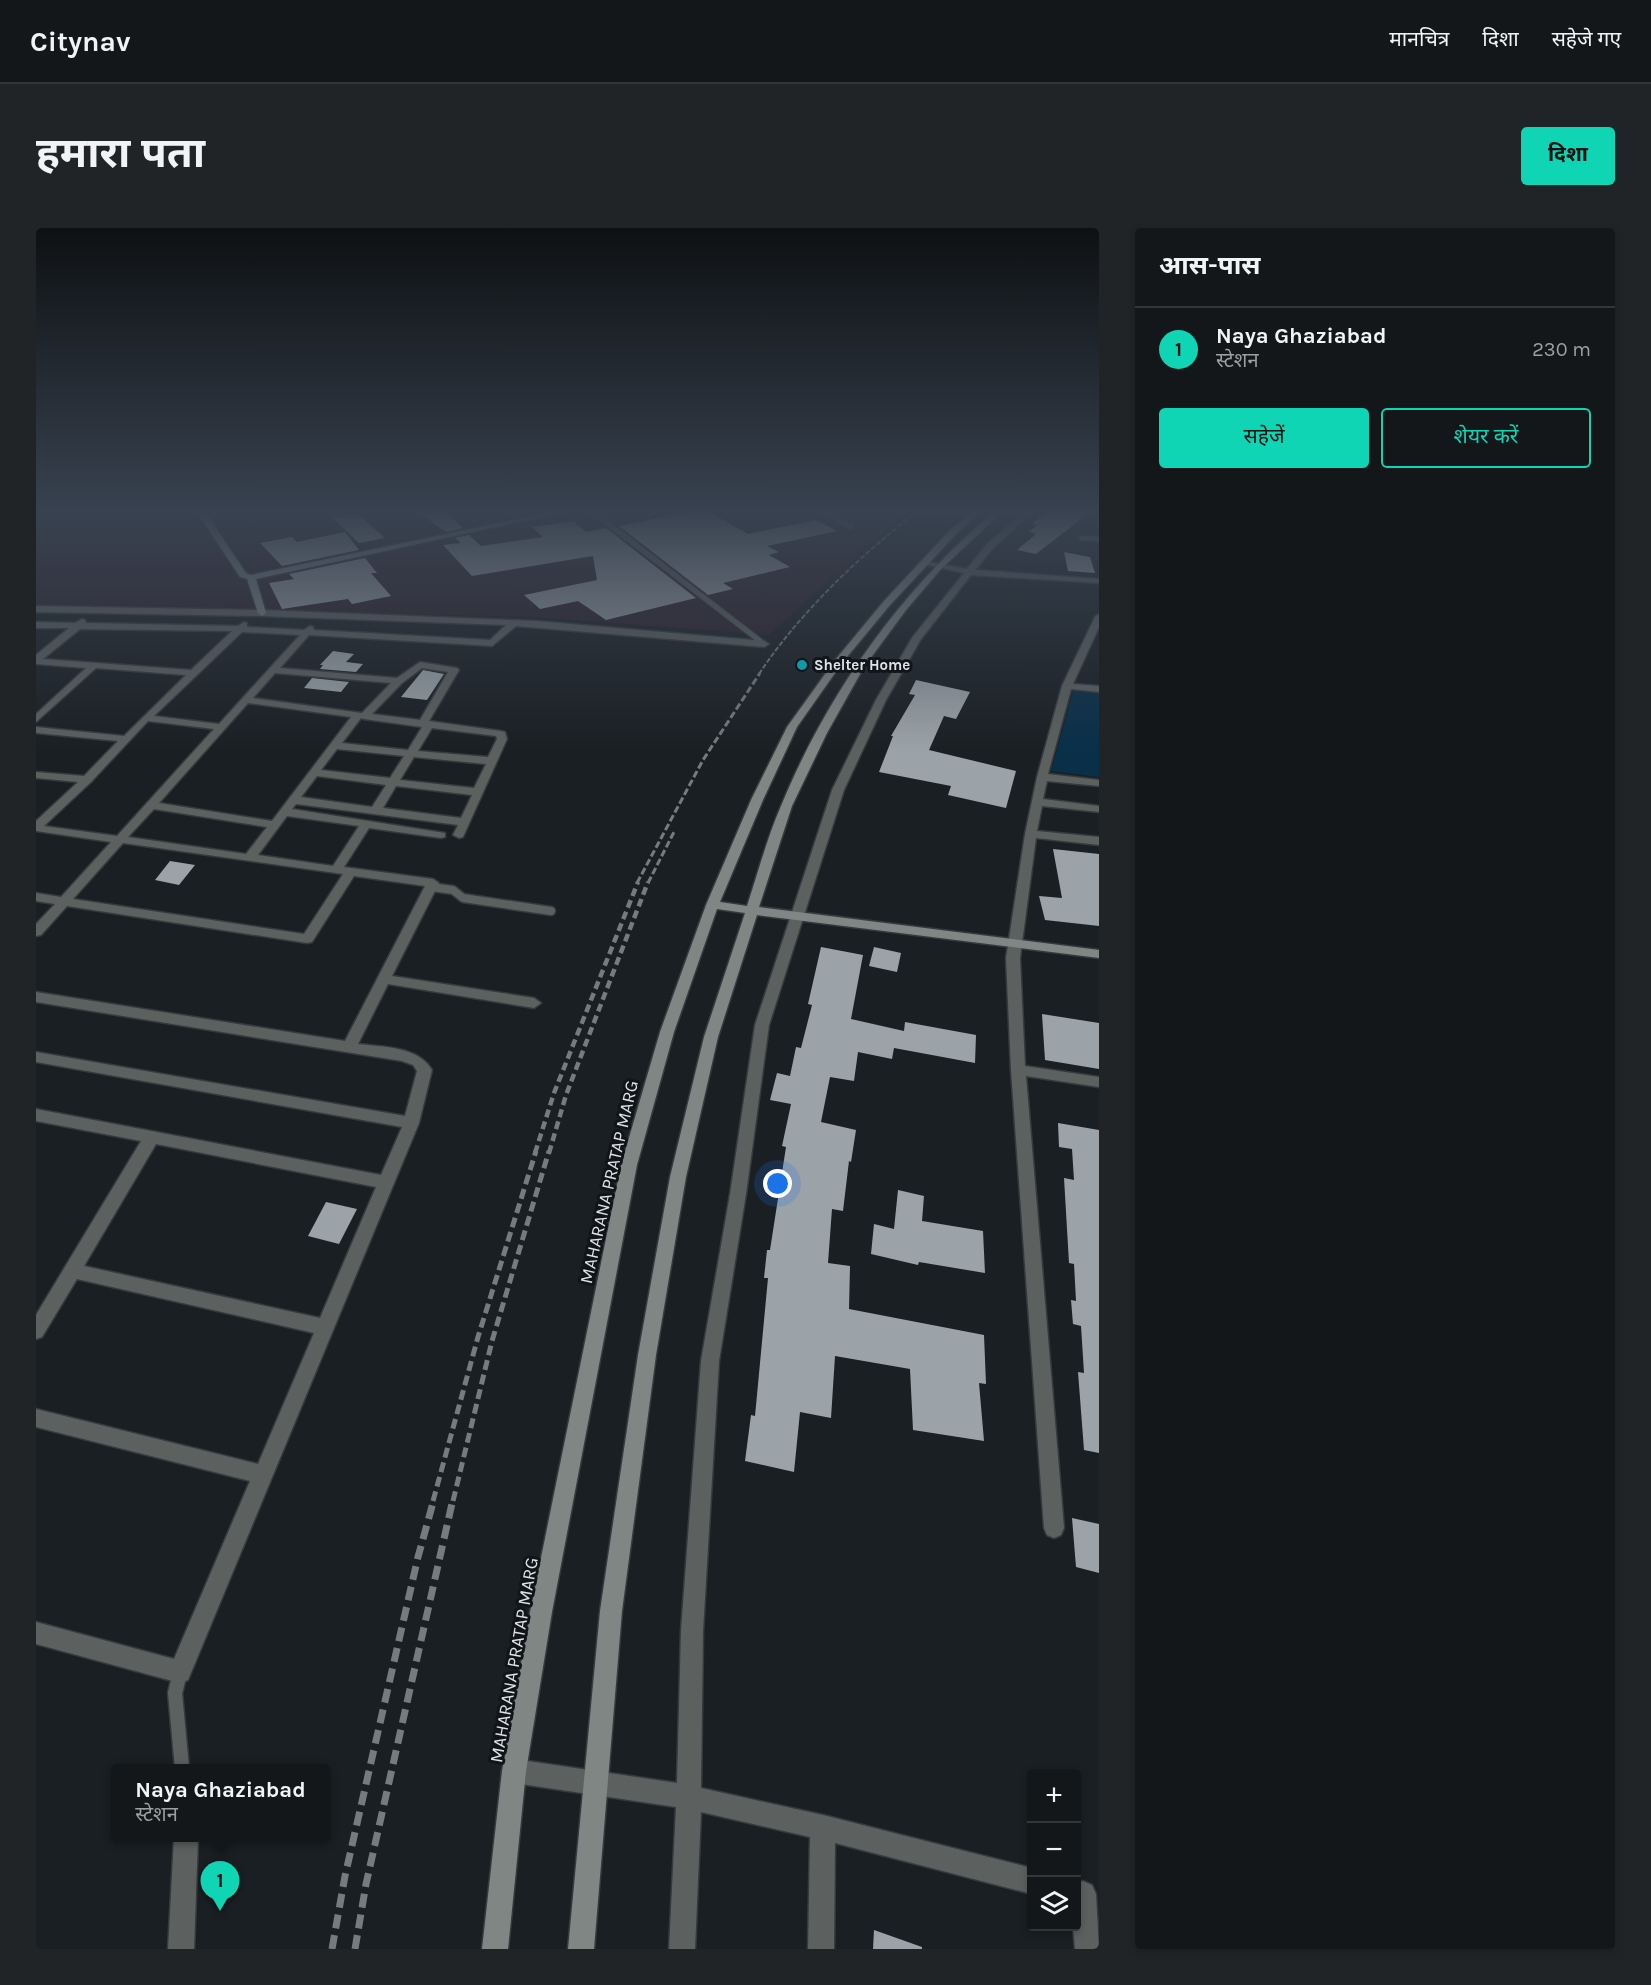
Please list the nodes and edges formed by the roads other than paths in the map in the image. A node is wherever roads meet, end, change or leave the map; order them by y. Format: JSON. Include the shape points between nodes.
{"nodes":[{"id":1,"x":254,"y":592,"type":"edge"},
{"id":2,"x":695,"y":592,"type":"edge"},
{"id":3,"x":904,"y":592,"type":"edge"},
{"id":4,"x":913,"y":592,"type":"edge"},
{"id":5,"x":953,"y":592,"type":"edge"},
{"id":6,"x":36,"y":609,"type":"edge"},
{"id":7,"x":89,"y":610,"type":"junction"},
{"id":8,"x":257,"y":613,"type":"junction"},
{"id":9,"x":322,"y":617,"type":"junction"},
{"id":10,"x":1099,"y":617,"type":"edge"},
{"id":11,"x":514,"y":623,"type":"junction"},
{"id":12,"x":36,"y":625,"type":"edge"},
{"id":13,"x":80,"y":626,"type":"junction"},
{"id":14,"x":241,"y":629,"type":"junction"},
{"id":15,"x":306,"y":633,"type":"junction"},
{"id":16,"x":1087,"y":642,"type":"junction"},
{"id":17,"x":1099,"y":643,"type":"edge"},
{"id":18,"x":764,"y":645,"type":"joint"},
{"id":19,"x":36,"y":661,"type":"edge"},
{"id":20,"x":93,"y":666,"type":"junction"},
{"id":21,"x":272,"y":670,"type":"junction"},
{"id":22,"x":194,"y":674,"type":"junction"},
{"id":23,"x":399,"y":681,"type":"junction"},
{"id":24,"x":1067,"y":686,"type":"junction"},
{"id":25,"x":1099,"y":689,"type":"edge"},
{"id":26,"x":244,"y":700,"type":"junction"},
{"id":27,"x":361,"y":715,"type":"junction"},
{"id":28,"x":146,"y":718,"type":"junction"},
{"id":29,"x":36,"y":719,"type":"edge"},
{"id":30,"x":426,"y":724,"type":"junction"},
{"id":31,"x":220,"y":728,"type":"junction"},
{"id":32,"x":36,"y":730,"type":"edge"},
{"id":33,"x":127,"y":739,"type":"junction"},
{"id":34,"x":335,"y":746,"type":"junction"},
{"id":35,"x":411,"y":753,"type":"junction"},
{"id":36,"x":492,"y":760,"type":"junction"},
{"id":37,"x":315,"y":772,"type":"junction"},
{"id":38,"x":36,"y":775,"type":"edge"},
{"id":39,"x":1042,"y":777,"type":"junction"},
{"id":40,"x":87,"y":780,"type":"junction"},
{"id":41,"x":394,"y":782,"type":"junction"},
{"id":42,"x":1099,"y":783,"type":"edge"},
{"id":43,"x":478,"y":792,"type":"junction"},
{"id":44,"x":295,"y":800,"type":"junction"},
{"id":45,"x":1037,"y":802,"type":"junction"},
{"id":46,"x":150,"y":805,"type":"junction"},
{"id":47,"x":1099,"y":808,"type":"edge"},
{"id":48,"x":376,"y":810,"type":"junction"},
{"id":49,"x":286,"y":812,"type":"junction"},
{"id":50,"x":464,"y":822,"type":"junction"},
{"id":51,"x":366,"y":824,"type":"junction"},
{"id":52,"x":276,"y":825,"type":"junction"},
{"id":53,"x":36,"y":827,"type":"edge"},
{"id":54,"x":1031,"y":834,"type":"junction"},
{"id":55,"x":441,"y":835,"type":"dead end"},
{"id":56,"x":459,"y":835,"type":"dead end"},
{"id":57,"x":120,"y":839,"type":"junction"},
{"id":58,"x":1099,"y":841,"type":"edge"},
{"id":59,"x":250,"y":857,"type":"junction"},
{"id":60,"x":336,"y":869,"type":"junction"},
{"id":61,"x":351,"y":871,"type":"junction"},
{"id":62,"x":431,"y":887,"type":"junction"},
{"id":63,"x":36,"y":897,"type":"edge"},
{"id":64,"x":64,"y":900,"type":"junction"},
{"id":65,"x":712,"y":905,"type":"junction"},
{"id":66,"x":551,"y":911,"type":"dead end"},
{"id":67,"x":750,"y":911,"type":"junction"},
{"id":68,"x":798,"y":917,"type":"junction"},
{"id":69,"x":36,"y":932,"type":"edge"},
{"id":70,"x":1015,"y":944,"type":"junction"},
{"id":71,"x":1099,"y":954,"type":"edge"},
{"id":72,"x":384,"y":979,"type":"junction"},
{"id":73,"x":36,"y":997,"type":"edge"},
{"id":74,"x":534,"y":1003,"type":"dead end"},
{"id":75,"x":349,"y":1047,"type":"junction"},
{"id":76,"x":36,"y":1057,"type":"edge"},
{"id":77,"x":1018,"y":1070,"type":"junction"},
{"id":78,"x":1099,"y":1082,"type":"edge"},
{"id":79,"x":36,"y":1115,"type":"edge"},
{"id":80,"x":411,"y":1122,"type":"junction"},
{"id":81,"x":152,"y":1137,"type":"junction"},
{"id":82,"x":386,"y":1182,"type":"junction"},
{"id":83,"x":72,"y":1270,"type":"junction"},
{"id":84,"x":326,"y":1327,"type":"junction"},
{"id":85,"x":36,"y":1331,"type":"edge"},
{"id":86,"x":36,"y":1418,"type":"edge"},
{"id":87,"x":264,"y":1475,"type":"junction"},
{"id":88,"x":1054,"y":1528,"type":"dead end"},
{"id":89,"x":36,"y":1633,"type":"edge"},
{"id":90,"x":180,"y":1672,"type":"junction"},
{"id":91,"x":182,"y":1764,"type":"edge"},
{"id":92,"x":514,"y":1771,"type":"junction"},
{"id":93,"x":595,"y":1781,"type":"junction"},
{"id":94,"x":689,"y":1798,"type":"junction"},
{"id":95,"x":823,"y":1827,"type":"junction"},
{"id":96,"x":186,"y":1842,"type":"edge"},
{"id":97,"x":1027,"y":1880,"type":"edge"},
{"id":98,"x":1086,"y":1895,"type":"edge"},
{"id":99,"x":181,"y":1949,"type":"edge"},
{"id":100,"x":495,"y":1949,"type":"edge"},
{"id":101,"x":581,"y":1949,"type":"edge"},
{"id":102,"x":682,"y":1949,"type":"edge"},
{"id":103,"x":821,"y":1949,"type":"edge"},
{"id":104,"x":1088,"y":1949,"type":"edge"}],
"edges":[{"from":1,"to":8,"type":"main road"},
{"from":2,"to":18,"type":"lane"},
{"from":3,"to":65,"type":"main road","name":"MAHARANA PRATAP MARG","via":[[839,661],[792,727]]},
{"from":4,"to":67,"type":"main road","name":"MAHARANA PRATAP MARG","via":[[860,667],[822,733],[786,806]]},
{"from":5,"to":68,"type":"street","via":[[917,638],[871,720],[838,790]]},
{"from":6,"to":7,"type":"street"},
{"from":7,"to":8,"type":"street"},
{"from":7,"to":13,"type":"street"},
{"from":8,"to":9,"type":"street"},
{"from":8,"to":14,"type":"street"},
{"from":9,"to":11,"type":"street"},
{"from":9,"to":15,"type":"street"},
{"from":10,"to":16,"type":"street"},
{"from":11,"to":15,"type":"street","via":[[492,642]]},
{"from":11,"to":18,"type":"street"},
{"from":12,"to":13,"type":"street"},
{"from":13,"to":14,"type":"street"},
{"from":13,"to":19,"type":"street"},
{"from":14,"to":15,"type":"street"},
{"from":14,"to":22,"type":"street"},
{"from":15,"to":21,"type":"street"},
{"from":16,"to":17,"type":"street"},
{"from":16,"to":24,"type":"street"},
{"from":19,"to":20,"type":"street"},
{"from":20,"to":22,"type":"street"},
{"from":20,"to":29,"type":"street"},
{"from":21,"to":23,"type":"street"},
{"from":21,"to":26,"type":"street"},
{"from":22,"to":28,"type":"street"},
{"from":23,"to":27,"type":"street"},
{"from":23,"to":30,"type":"street","via":[[420,665],[454,670]]},
{"from":24,"to":25,"type":"street"},
{"from":24,"to":39,"type":"street"},
{"from":26,"to":27,"type":"street"},
{"from":26,"to":31,"type":"street"},
{"from":27,"to":30,"type":"street"},
{"from":27,"to":34,"type":"street"},
{"from":28,"to":31,"type":"street"},
{"from":28,"to":33,"type":"street"},
{"from":30,"to":35,"type":"street"},
{"from":30,"to":36,"type":"street","via":[[501,734]]},
{"from":31,"to":46,"type":"street"},
{"from":32,"to":33,"type":"street"},
{"from":33,"to":40,"type":"street"},
{"from":34,"to":35,"type":"street"},
{"from":34,"to":37,"type":"street"},
{"from":35,"to":36,"type":"street"},
{"from":35,"to":41,"type":"street"},
{"from":36,"to":43,"type":"street"},
{"from":37,"to":41,"type":"street"},
{"from":37,"to":44,"type":"street"},
{"from":38,"to":40,"type":"street"},
{"from":39,"to":42,"type":"street"},
{"from":39,"to":45,"type":"street"},
{"from":40,"to":53,"type":"street"},
{"from":41,"to":43,"type":"street"},
{"from":41,"to":48,"type":"street"},
{"from":43,"to":50,"type":"street"},
{"from":44,"to":48,"type":"street"},
{"from":44,"to":49,"type":"street"},
{"from":45,"to":47,"type":"street"},
{"from":45,"to":54,"type":"street"},
{"from":46,"to":52,"type":"street"},
{"from":46,"to":57,"type":"street"},
{"from":48,"to":50,"type":"street"},
{"from":49,"to":51,"type":"street"},
{"from":49,"to":52,"type":"street"},
{"from":50,"to":56,"type":"street"},
{"from":51,"to":55,"type":"street"},
{"from":51,"to":60,"type":"street"},
{"from":52,"to":59,"type":"street"},
{"from":53,"to":57,"type":"street"},
{"from":54,"to":58,"type":"street"},
{"from":54,"to":70,"type":"street"},
{"from":57,"to":59,"type":"street"},
{"from":57,"to":64,"type":"street"},
{"from":59,"to":60,"type":"street"},
{"from":60,"to":61,"type":"street"},
{"from":61,"to":62,"type":"street","via":[[433,883]]},
{"from":61,"to":64,"type":"street","via":[[307,939]]},
{"from":62,"to":66,"type":"lane","via":[[449,889],[463,898]]},
{"from":62,"to":72,"type":"street"},
{"from":63,"to":64,"type":"street"},
{"from":64,"to":69,"type":"street"},
{"from":65,"to":67,"type":"main road"},
{"from":65,"to":92,"type":"main road","name":"MAHARANA PRATAP MARG","via":[[667,1032],[629,1165],[545,1589]]},
{"from":67,"to":68,"type":"main road"},
{"from":67,"to":93,"type":"main road","name":"MAHARANA PRATAP MARG","via":[[711,1037],[678,1177],[647,1355],[611,1611]]},
{"from":68,"to":70,"type":"main road"},
{"from":68,"to":94,"type":"street","via":[[762,1025],[710,1361],[693,1631]]},
{"from":70,"to":71,"type":"main road"},
{"from":70,"to":77,"type":"street"},
{"from":72,"to":74,"type":"street"},
{"from":72,"to":75,"type":"street"},
{"from":73,"to":75,"type":"street"},
{"from":75,"to":80,"type":"street","via":[[404,1056],[422,1065],[423,1080]]},
{"from":76,"to":80,"type":"street"},
{"from":77,"to":78,"type":"street"},
{"from":77,"to":88,"type":"street"},
{"from":79,"to":81,"type":"street"},
{"from":80,"to":82,"type":"street"},
{"from":81,"to":82,"type":"street"},
{"from":81,"to":83,"type":"street"},
{"from":82,"to":84,"type":"street"},
{"from":83,"to":84,"type":"street"},
{"from":83,"to":85,"type":"street"},
{"from":84,"to":87,"type":"street"},
{"from":86,"to":87,"type":"street"},
{"from":87,"to":90,"type":"street"},
{"from":89,"to":90,"type":"street"},
{"from":90,"to":91,"type":"lane","via":[[175,1693]]},
{"from":92,"to":93,"type":"street"},
{"from":92,"to":100,"type":"main road","name":"MAHARANA PRATAP MARG"},
{"from":93,"to":94,"type":"street"},
{"from":93,"to":101,"type":"main road","name":"MAHARANA PRATAP MARG"},
{"from":94,"to":95,"type":"street"},
{"from":94,"to":102,"type":"street"},
{"from":95,"to":97,"type":"street"},
{"from":95,"to":103,"type":"street"},
{"from":96,"to":99,"type":"street"},
{"from":98,"to":104,"type":"street"}]}
